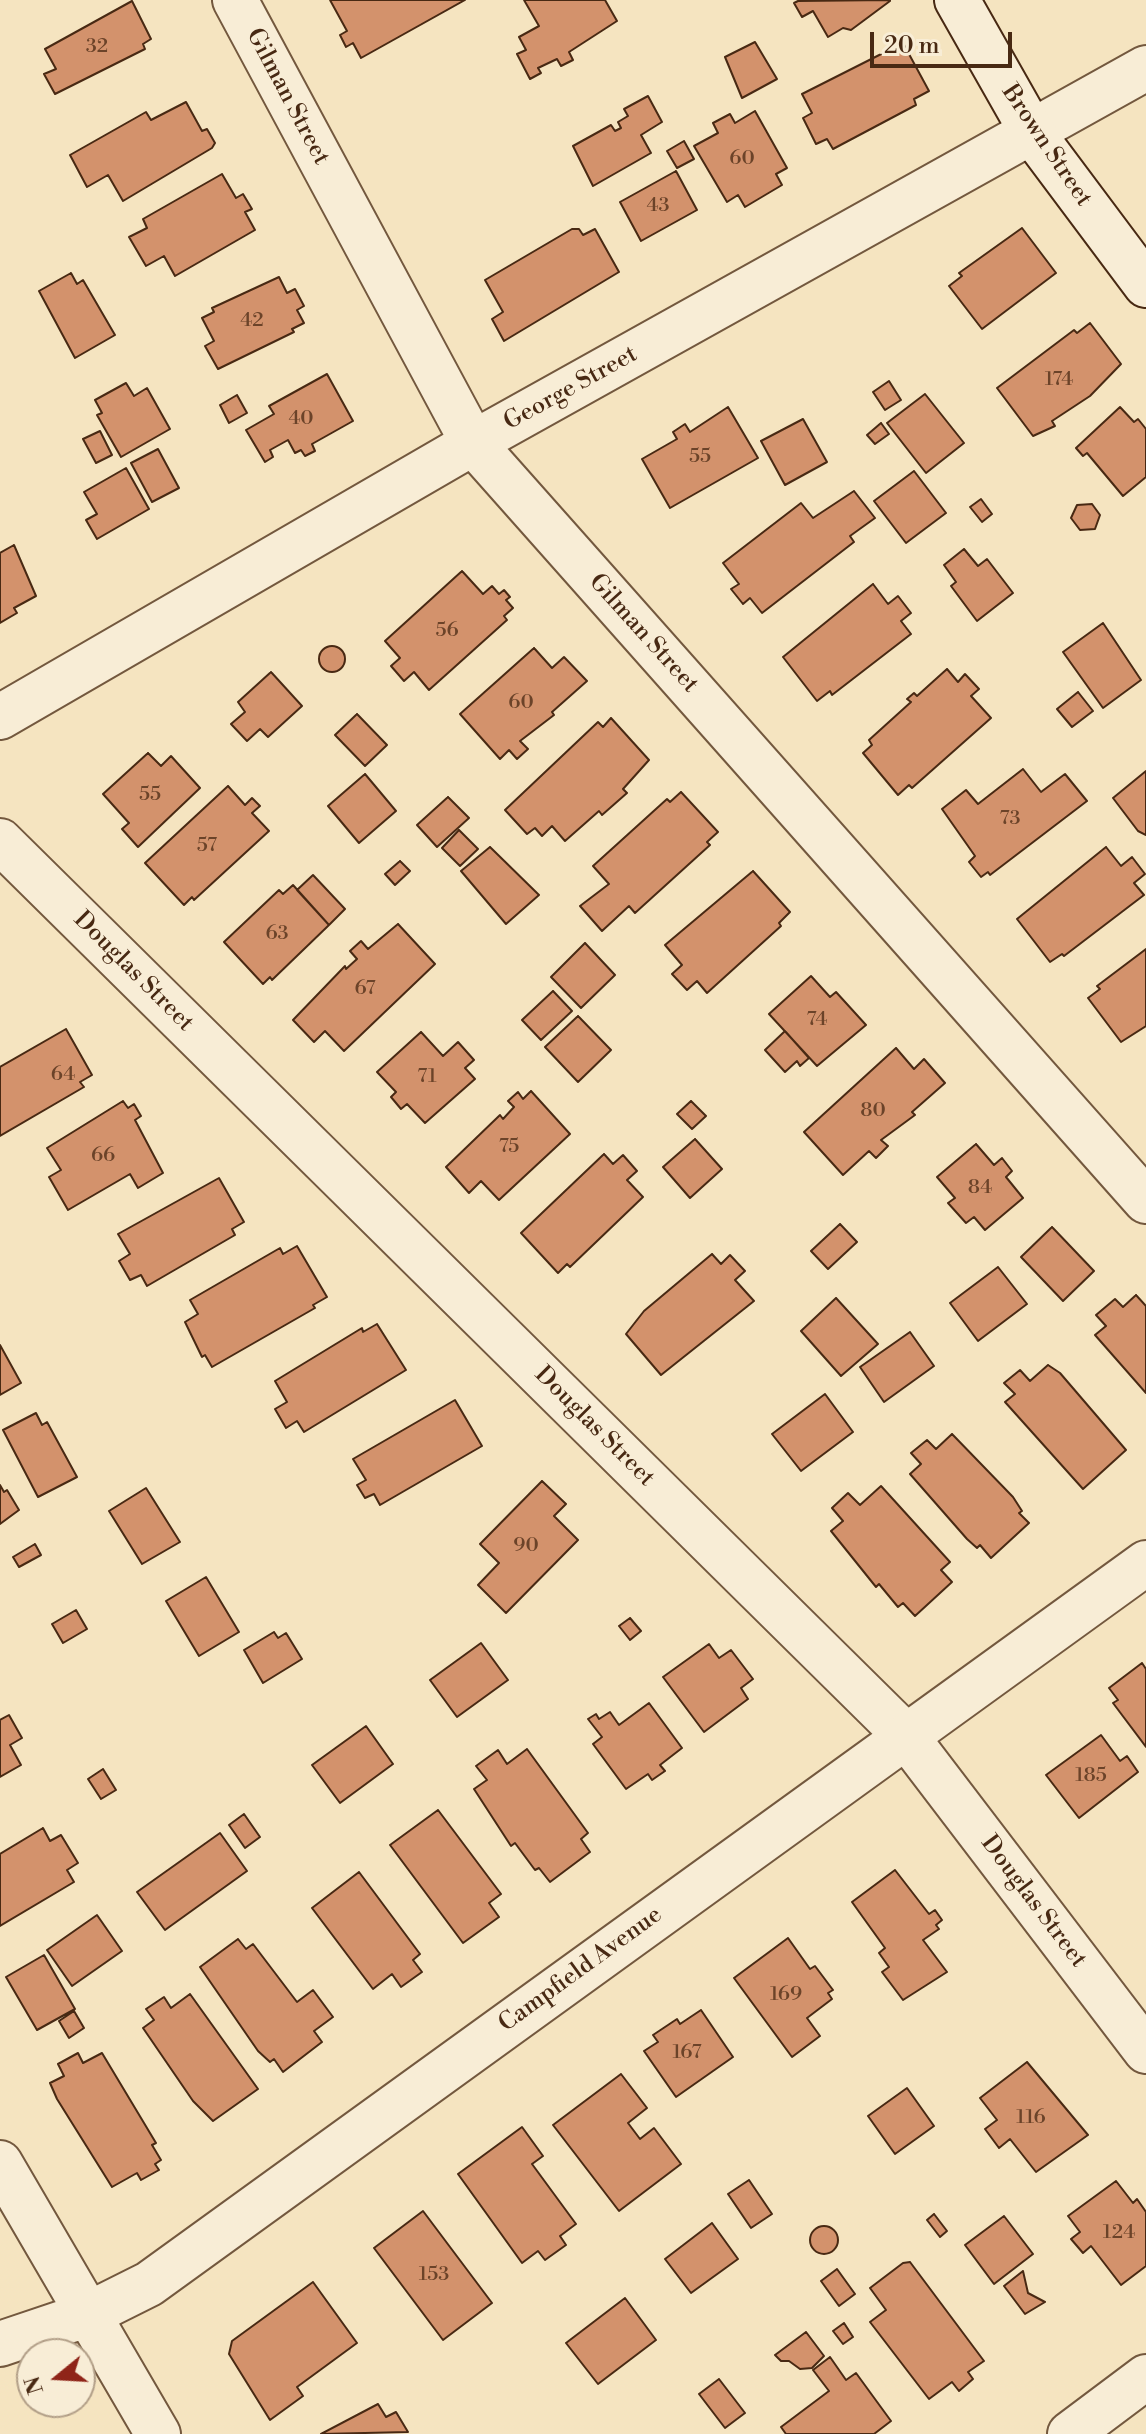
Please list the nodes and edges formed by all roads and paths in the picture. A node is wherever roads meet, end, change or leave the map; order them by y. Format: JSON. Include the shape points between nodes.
{"nodes":[{"id":1,"x":235,"y":0,"type":"edge"},
{"id":2,"x":957,"y":0,"type":"edge"},
{"id":3,"x":1146,"y":68,"type":"edge"},
{"id":4,"x":1033,"y":134,"type":"junction"},
{"id":5,"x":1146,"y":285,"type":"edge"},
{"id":6,"x":473,"y":443,"type":"junction"},
{"id":7,"x":0,"y":717,"type":"edge"},
{"id":8,"x":0,"y":841,"type":"edge"},
{"id":9,"x":1146,"y":1201,"type":"edge"},
{"id":10,"x":1146,"y":1563,"type":"edge"},
{"id":11,"x":905,"y":1735,"type":"junction"},
{"id":12,"x":1146,"y":2051,"type":"edge"},
{"id":13,"x":0,"y":2163,"type":"edge"},
{"id":14,"x":89,"y":2314,"type":"junction"},
{"id":15,"x":0,"y":2344,"type":"edge"},
{"id":16,"x":1146,"y":2377,"type":"edge"},
{"id":17,"x":158,"y":2434,"type":"edge"},
{"id":18,"x":1070,"y":2434,"type":"edge"}],
"edges":[{"from":1,"to":6,"type":"street","name":"Gilman Street"},
{"from":2,"to":4,"type":"street","name":"Brown Street"},
{"from":3,"to":4,"type":"street","name":"George Street"},
{"from":4,"to":5,"type":"street","name":"Brown Street"},
{"from":4,"to":6,"type":"street","name":"George Street"},
{"from":6,"to":7,"type":"street","name":"George Street"},
{"from":6,"to":9,"type":"street","name":"Gilman Street"},
{"from":8,"to":11,"type":"street","name":"Douglas Street"},
{"from":10,"to":11,"type":"street","name":"Campfield Avenue"},
{"from":11,"to":12,"type":"street","name":"Douglas Street"},
{"from":11,"to":14,"type":"street","name":"Campfield Avenue","via":[[149,2284]]},
{"from":13,"to":14,"type":"street"},
{"from":14,"to":15,"type":"street","name":"Campfield Avenue"},
{"from":14,"to":17,"type":"street"},
{"from":16,"to":18,"type":"street"}]}
